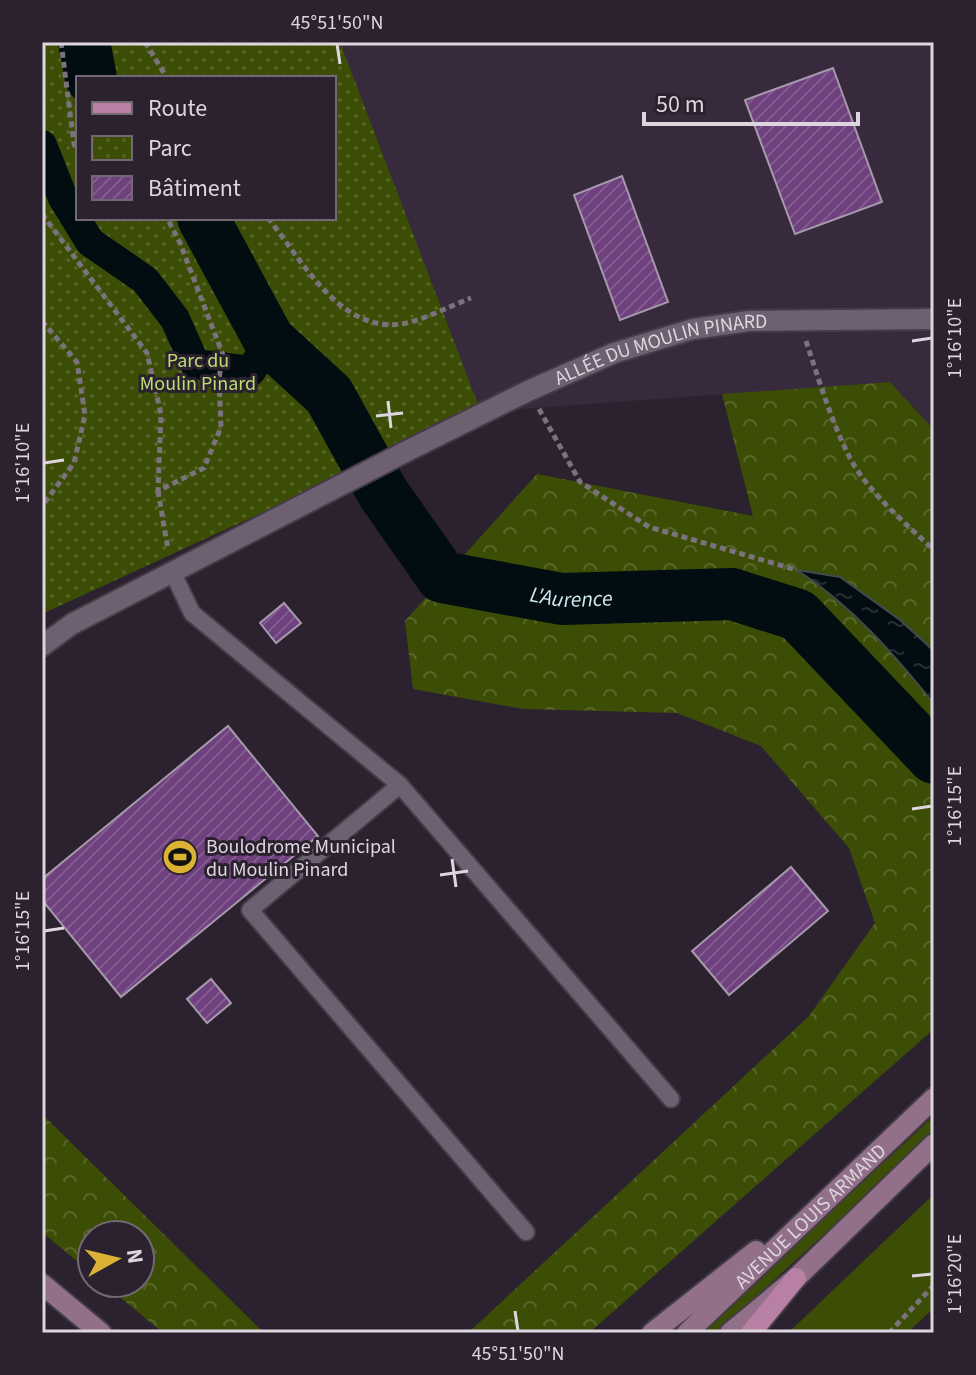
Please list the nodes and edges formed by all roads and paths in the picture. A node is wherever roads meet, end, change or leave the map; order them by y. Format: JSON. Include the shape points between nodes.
{"nodes":[{"id":1,"x":61,"y":42,"type":"edge"},
{"id":2,"x":145,"y":42,"type":"edge"},
{"id":3,"x":166,"y":76,"type":"edge"},
{"id":4,"x":76,"y":148,"type":"edge"},
{"id":5,"x":42,"y":214,"type":"edge"},
{"id":6,"x":168,"y":220,"type":"edge"},
{"id":7,"x":270,"y":220,"type":"edge"},
{"id":8,"x":471,"y":298,"type":"dead end"},
{"id":9,"x":934,"y":319,"type":"edge"},
{"id":10,"x":42,"y":321,"type":"edge"},
{"id":11,"x":799,"y":321,"type":"junction"},
{"id":12,"x":528,"y":391,"type":"junction"},
{"id":13,"x":158,"y":491,"type":"junction"},
{"id":14,"x":42,"y":506,"type":"edge"},
{"id":15,"x":934,"y":550,"type":"edge"},
{"id":16,"x":797,"y":570,"type":"dead end"},
{"id":17,"x":173,"y":573,"type":"junction"},
{"id":18,"x":42,"y":646,"type":"edge"},
{"id":19,"x":400,"y":785,"type":"junction"},
{"id":20,"x":934,"y":1098,"type":"edge"},
{"id":21,"x":671,"y":1099,"type":"dead end"},
{"id":22,"x":934,"y":1144,"type":"edge"},
{"id":23,"x":850,"y":1176,"type":"junction"},
{"id":24,"x":526,"y":1232,"type":"dead end"},
{"id":25,"x":796,"y":1278,"type":"junction"},
{"id":26,"x":42,"y":1284,"type":"edge"},
{"id":27,"x":934,"y":1285,"type":"edge"},
{"id":28,"x":101,"y":1333,"type":"edge"},
{"id":29,"x":652,"y":1333,"type":"edge"},
{"id":30,"x":687,"y":1333,"type":"edge"},
{"id":31,"x":730,"y":1333,"type":"edge"},
{"id":32,"x":751,"y":1333,"type":"edge"},
{"id":33,"x":889,"y":1333,"type":"edge"}],
"edges":[{"from":1,"to":4,"type":"path"},
{"from":2,"to":3,"type":"path"},
{"from":5,"to":13,"type":"path","via":[[147,353],[161,414]]},
{"from":6,"to":13,"type":"path","via":[[223,355],[221,427],[204,468]]},
{"from":7,"to":8,"type":"path","via":[[327,292],[371,323],[402,324]]},
{"from":9,"to":11,"type":"street","name":"ALLÉE DU MOULIN PINARD"},
{"from":10,"to":14,"type":"path","via":[[77,362],[85,415],[74,463]]},
{"from":11,"to":12,"type":"street","name":"ALLÉE DU MOULIN PINARD","via":[[693,329],[614,353]]},
{"from":11,"to":15,"type":"path","via":[[851,461],[890,509]]},
{"from":12,"to":16,"type":"path","via":[[580,482],[592,490],[649,527]]},
{"from":12,"to":17,"type":"street","name":"ALLÉE DU MOULIN PINARD"},
{"from":13,"to":17,"type":"path"},
{"from":17,"to":18,"type":"street","name":"ALLÉE DU MOULIN PINARD","via":[[72,624]]},
{"from":17,"to":19,"type":"lane","via":[[192,613]]},
{"from":19,"to":21,"type":"lane"},
{"from":19,"to":24,"type":"lane","via":[[250,910]]},
{"from":20,"to":23,"type":"main road","name":"AVENUE LOUIS ARMAND"},
{"from":22,"to":25,"type":"main road","name":"AVENUE LOUIS ARMAND"},
{"from":23,"to":29,"type":"main road"},
{"from":23,"to":30,"type":"main road","name":"AVENUE LOUIS ARMAND"},
{"from":25,"to":31,"type":"main road","name":"AVENUE LOUIS ARMAND"},
{"from":25,"to":32,"type":"main road"},
{"from":26,"to":28,"type":"main road"},
{"from":27,"to":33,"type":"path"}]}
